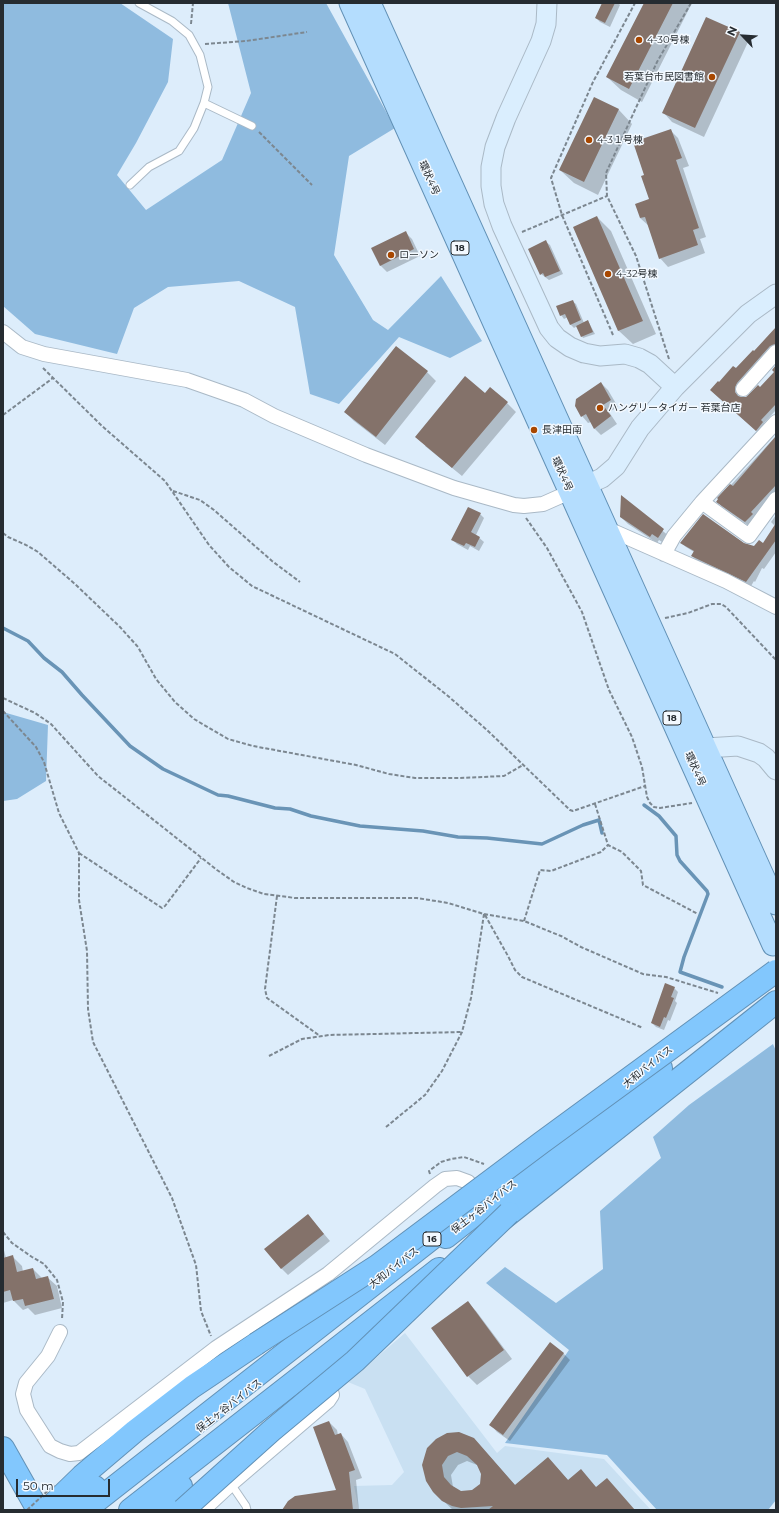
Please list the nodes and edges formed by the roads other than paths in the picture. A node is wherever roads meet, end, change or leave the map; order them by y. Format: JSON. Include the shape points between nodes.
{"nodes":[{"id":1,"x":139,"y":3,"type":"edge"},
{"id":2,"x":350,"y":3,"type":"edge"},
{"id":3,"x":370,"y":3,"type":"edge"},
{"id":4,"x":547,"y":3,"type":"edge"},
{"id":5,"x":204,"y":103,"type":"junction"},
{"id":6,"x":252,"y":126,"type":"road end"},
{"id":7,"x":130,"y":185,"type":"dead end"},
{"id":8,"x":776,"y":294,"type":"edge"},
{"id":9,"x":3,"y":332,"type":"edge"},
{"id":10,"x":776,"y":352,"type":"edge"},
{"id":11,"x":675,"y":387,"type":"junction"},
{"id":12,"x":743,"y":389,"type":"dead end"},
{"id":13,"x":776,"y":422,"type":"edge"},
{"id":14,"x":579,"y":488,"type":"junction"},
{"id":15,"x":776,"y":499,"type":"edge"},
{"id":16,"x":702,"y":502,"type":"junction"},
{"id":17,"x":608,"y":529,"type":"junction"},
{"id":18,"x":664,"y":554,"type":"junction"},
{"id":19,"x":776,"y":607,"type":"edge"},
{"id":20,"x":697,"y":752,"type":"junction"},
{"id":21,"x":776,"y":770,"type":"edge"},
{"id":22,"x":776,"y":904,"type":"edge"},
{"id":23,"x":775,"y":955,"type":"edge"},
{"id":24,"x":776,"y":971,"type":"edge"},
{"id":25,"x":776,"y":976,"type":"edge"},
{"id":26,"x":776,"y":1002,"type":"edge"},
{"id":27,"x":776,"y":1013,"type":"edge"},
{"id":28,"x":482,"y":1199,"type":"junction"},
{"id":29,"x":509,"y":1214,"type":"junction"},
{"id":30,"x":60,"y":1332,"type":"road end"},
{"id":31,"x":322,"y":1378,"type":"junction"},
{"id":32,"x":3,"y":1448,"type":"edge"},
{"id":33,"x":184,"y":1484,"type":"junction"},
{"id":34,"x":231,"y":1484,"type":"junction"},
{"id":35,"x":63,"y":1503,"type":"edge"},
{"id":36,"x":38,"y":1510,"type":"edge"},
{"id":37,"x":97,"y":1510,"type":"edge"},
{"id":38,"x":130,"y":1510,"type":"edge"},
{"id":39,"x":149,"y":1510,"type":"edge"},
{"id":40,"x":156,"y":1510,"type":"edge"},
{"id":41,"x":183,"y":1510,"type":"edge"},
{"id":42,"x":203,"y":1510,"type":"edge"},
{"id":43,"x":247,"y":1510,"type":"edge"}],
"edges":[{"from":1,"to":5,"type":"lane","via":[[172,21],[189,35],[200,55],[208,87]]},
{"from":2,"to":14,"type":"main road","name":"環状4号","number":"18"},
{"from":3,"to":14,"type":"main road","name":"環状4号","number":"18"},
{"from":4,"to":11,"type":"street","via":[[546,24],[541,41],[495,147],[491,167],[494,204],[549,328],[557,338],[584,353],[600,356],[625,354],[639,358],[650,364]]},
{"from":5,"to":6,"type":"lane"},
{"from":5,"to":7,"type":"lane","via":[[194,128],[178,151],[149,167]]},
{"from":8,"to":11,"type":"street","via":[[748,314]]},
{"from":9,"to":14,"type":"street","via":[[22,347],[44,354],[187,380],[244,400],[274,416],[374,458],[454,488],[514,505],[543,504]]},
{"from":10,"to":12,"type":"street"},
{"from":11,"to":14,"type":"street","via":[[640,428],[616,466],[602,478]]},
{"from":13,"to":16,"type":"street"},
{"from":14,"to":17,"type":"main road","name":"環状4号","number":"18"},
{"from":14,"to":20,"type":"main road","name":"環状4号","number":"18"},
{"from":15,"to":16,"type":"street","via":[[749,536]]},
{"from":16,"to":18,"type":"street","via":[[674,536]]},
{"from":17,"to":18,"type":"street"},
{"from":17,"to":20,"type":"main road","name":"環状4号","number":"18","via":[[650,623]]},
{"from":18,"to":19,"type":"street","via":[[726,581]]},
{"from":20,"to":21,"type":"street","via":[[728,746],[748,748],[766,758]]},
{"from":20,"to":22,"type":"main road","name":"環状4号","number":"18"},
{"from":20,"to":23,"type":"main road","name":"環状4号","number":"18","via":[[710,803]]},
{"from":23,"to":28,"type":"highway","name":"大和バイパス","number":"16","via":[[730,1001]]},
{"from":24,"to":35,"type":"highway","bridge":true,"via":[[377,1266],[192,1387],[88,1471]]},
{"from":25,"to":37,"type":"highway","name":"保土ヶ谷バイパス","number":"16"},
{"from":26,"to":29,"type":"highway","name":"保土ヶ谷バイパス"},
{"from":27,"to":31,"type":"highway"},
{"from":28,"to":30,"type":"street","via":[[468,1182],[457,1178],[445,1180],[435,1186],[328,1274],[216,1348],[79,1453],[60,1452],[50,1446],[27,1410],[23,1394],[26,1383],[48,1356]]},
{"from":28,"to":35,"type":"highway","name":"大和バイパス","number":"16","via":[[311,1333]]},
{"from":29,"to":38,"type":"highway","name":"保土ヶ谷バイパス","bridge":true},
{"from":29,"to":41,"type":"highway","bridge":true,"via":[[355,1361],[271,1431]]},
{"from":31,"to":33,"type":"highway"},
{"from":31,"to":34,"type":"street","via":[[332,1395],[328,1402]]},
{"from":32,"to":36,"type":"highway"},
{"from":33,"to":39,"type":"highway"},
{"from":33,"to":40,"type":"highway"},
{"from":34,"to":42,"type":"street"},
{"from":34,"to":43,"type":"lane"}]}
